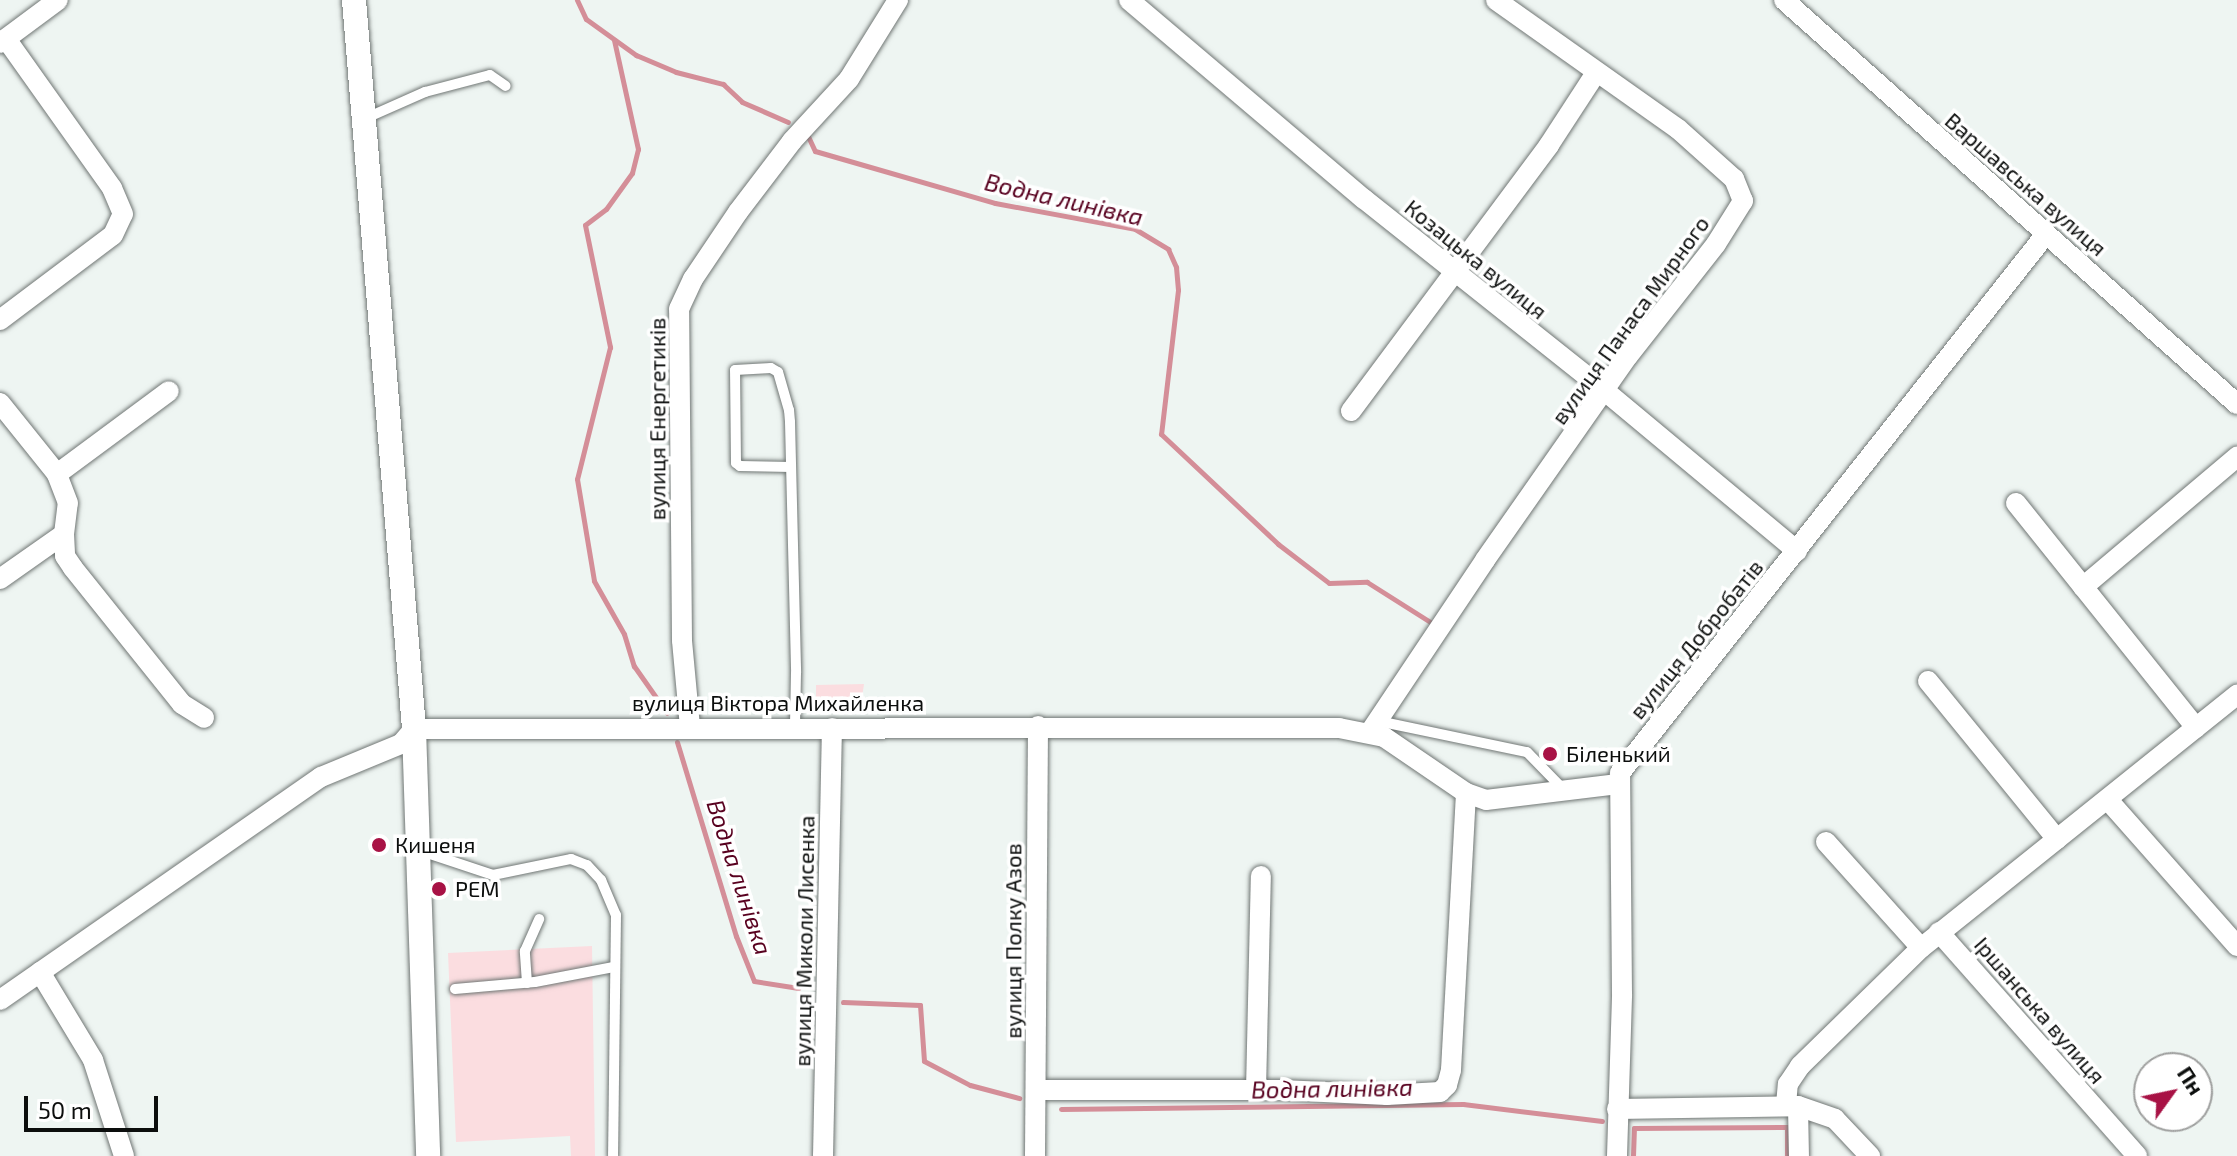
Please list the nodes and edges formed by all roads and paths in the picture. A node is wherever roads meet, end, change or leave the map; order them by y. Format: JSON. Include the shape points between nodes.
{"nodes":[{"id":1,"x":58,"y":0,"type":"edge"},
{"id":2,"x":354,"y":0,"type":"edge"},
{"id":3,"x":898,"y":0,"type":"edge"},
{"id":4,"x":1496,"y":0,"type":"edge"},
{"id":5,"x":1784,"y":0,"type":"edge"},
{"id":6,"x":1134,"y":2,"type":"edge"},
{"id":7,"x":3,"y":41,"type":"edge"},
{"id":8,"x":1596,"y":73,"type":"junction"},
{"id":9,"x":506,"y":86,"type":"dead end"},
{"id":10,"x":364,"y":119,"type":"junction"},
{"id":11,"x":2046,"y":234,"type":"junction"},
{"id":12,"x":1453,"y":272,"type":"junction"},
{"id":13,"x":0,"y":320,"type":"edge"},
{"id":14,"x":169,"y":391,"type":"dead end"},
{"id":15,"x":1605,"y":391,"type":"junction"},
{"id":16,"x":0,"y":403,"type":"edge"},
{"id":17,"x":2237,"y":404,"type":"edge"},
{"id":18,"x":1351,"y":411,"type":"dead end"},
{"id":19,"x":2237,"y":457,"type":"edge"},
{"id":20,"x":791,"y":467,"type":"junction"},
{"id":21,"x":57,"y":474,"type":"junction"},
{"id":22,"x":2016,"y":503,"type":"dead end"},
{"id":23,"x":64,"y":534,"type":"junction"},
{"id":24,"x":1797,"y":551,"type":"junction"},
{"id":25,"x":0,"y":579,"type":"edge"},
{"id":26,"x":2083,"y":587,"type":"junction"},
{"id":27,"x":1928,"y":681,"type":"dead end"},
{"id":28,"x":2237,"y":695,"type":"edge"},
{"id":29,"x":204,"y":718,"type":"dead end"},
{"id":30,"x":1038,"y":726,"type":"junction"},
{"id":31,"x":1373,"y":726,"type":"junction"},
{"id":32,"x":690,"y":727,"type":"junction"},
{"id":33,"x":795,"y":727,"type":"junction"},
{"id":34,"x":832,"y":728,"type":"junction"},
{"id":35,"x":2196,"y":728,"type":"junction"},
{"id":36,"x":414,"y":729,"type":"junction"},
{"id":37,"x":1618,"y":784,"type":"junction"},
{"id":38,"x":1565,"y":791,"type":"junction"},
{"id":39,"x":1466,"y":793,"type":"junction"},
{"id":40,"x":2108,"y":800,"type":"junction"},
{"id":41,"x":2057,"y":839,"type":"junction"},
{"id":42,"x":1826,"y":842,"type":"dead end"},
{"id":43,"x":417,"y":850,"type":"junction"},
{"id":44,"x":1261,"y":876,"type":"dead end"},
{"id":45,"x":539,"y":919,"type":"dead end"},
{"id":46,"x":1939,"y":932,"type":"junction"},
{"id":47,"x":2237,"y":946,"type":"edge"},
{"id":48,"x":1921,"y":948,"type":"junction"},
{"id":49,"x":614,"y":967,"type":"junction"},
{"id":50,"x":40,"y":972,"type":"junction"},
{"id":51,"x":527,"y":983,"type":"junction"},
{"id":52,"x":455,"y":989,"type":"dead end"},
{"id":53,"x":0,"y":1000,"type":"edge"},
{"id":54,"x":1037,"y":1090,"type":"junction"},
{"id":55,"x":1256,"y":1090,"type":"junction"},
{"id":56,"x":1792,"y":1105,"type":"junction"},
{"id":57,"x":1617,"y":1109,"type":"junction"},
{"id":58,"x":124,"y":1156,"type":"edge"},
{"id":59,"x":428,"y":1156,"type":"edge"},
{"id":60,"x":613,"y":1156,"type":"edge"},
{"id":61,"x":823,"y":1156,"type":"edge"},
{"id":62,"x":1035,"y":1156,"type":"edge"},
{"id":63,"x":1617,"y":1156,"type":"edge"},
{"id":64,"x":1799,"y":1156,"type":"edge"},
{"id":65,"x":1870,"y":1156,"type":"edge"},
{"id":66,"x":2137,"y":1156,"type":"edge"}],
"edges":[{"from":1,"to":7,"type":"street"},
{"from":2,"to":10,"type":"street"},
{"from":3,"to":32,"type":"street","name":"вулиця Енергетиків","via":[[849,79],[792,141],[738,212],[679,309],[682,640]]},
{"from":4,"to":8,"type":"street","name":"вулиця Панаса Мирного"},
{"from":5,"to":11,"type":"street","name":"Варшавська вулиця"},
{"from":6,"to":12,"type":"street","name":"Козацька вулиця"},
{"from":7,"to":13,"type":"street","via":[[112,188],[123,214],[113,235]]},
{"from":8,"to":12,"type":"street","via":[[1555,137]]},
{"from":8,"to":15,"type":"street","name":"вулиця Панаса Мирного","via":[[1699,147],[1734,179],[1743,201]]},
{"from":9,"to":10,"type":"lane","via":[[490,75],[425,92]]},
{"from":10,"to":36,"type":"street"},
{"from":11,"to":17,"type":"street","name":"Варшавська вулиця"},
{"from":11,"to":24,"type":"street","name":"вулиця Добробатів"},
{"from":12,"to":15,"type":"street","name":"Козацька вулиця"},
{"from":12,"to":18,"type":"street"},
{"from":14,"to":21,"type":"street"},
{"from":15,"to":24,"type":"street","name":"Козацька вулиця"},
{"from":15,"to":31,"type":"street","name":"вулиця Панаса Мирного"},
{"from":16,"to":21,"type":"street"},
{"from":19,"to":26,"type":"street"},
{"from":20,"to":20,"type":"lane","via":[[736,463],[735,370],[771,368],[780,374],[789,410]]},
{"from":20,"to":33,"type":"lane"},
{"from":21,"to":23,"type":"street","via":[[68,503]]},
{"from":22,"to":26,"type":"street"},
{"from":23,"to":25,"type":"street"},
{"from":23,"to":29,"type":"street","via":[[65,556],[73,568],[182,704]]},
{"from":24,"to":37,"type":"street","name":"вулиця Добробатів","via":[[1625,766]]},
{"from":26,"to":35,"type":"street"},
{"from":27,"to":41,"type":"street"},
{"from":28,"to":35,"type":"street"},
{"from":30,"to":31,"type":"street","name":"вулиця Віктора Михайленка"},
{"from":30,"to":34,"type":"street","name":"вулиця Віктора Михайленка"},
{"from":30,"to":54,"type":"street","name":"вулиця Полку Азов"},
{"from":31,"to":38,"type":"lane","via":[[1527,752]]},
{"from":31,"to":39,"type":"street","name":"вулиця Віктора Михайленка"},
{"from":32,"to":33,"type":"street","name":"вулиця Віктора Михайленка"},
{"from":32,"to":36,"type":"street","name":"вулиця Віктора Михайленка"},
{"from":33,"to":34,"type":"street","name":"вулиця Віктора Михайленка"},
{"from":34,"to":61,"type":"street","name":"вулиця Миколи Лисенка"},
{"from":35,"to":40,"type":"street"},
{"from":36,"to":43,"type":"street"},
{"from":36,"to":50,"type":"street","via":[[401,744],[321,777]]},
{"from":37,"to":38,"type":"street","name":"вулиця Віктора Михайленка"},
{"from":37,"to":57,"type":"street","via":[[1623,936]]},
{"from":38,"to":39,"type":"street","name":"вулиця Віктора Михайленка","via":[[1494,800]]},
{"from":39,"to":55,"type":"street","via":[[1447,1085],[1433,1094],[1414,1095]]},
{"from":40,"to":41,"type":"street"},
{"from":40,"to":47,"type":"street"},
{"from":41,"to":46,"type":"street"},
{"from":42,"to":48,"type":"street"},
{"from":43,"to":49,"type":"lane","via":[[493,875],[562,859],[587,865],[601,880],[616,915]]},
{"from":43,"to":59,"type":"street"},
{"from":44,"to":55,"type":"street"},
{"from":45,"to":51,"type":"lane","via":[[525,951]]},
{"from":46,"to":48,"type":"street"},
{"from":46,"to":66,"type":"street","name":"Іршанська вулиця"},
{"from":48,"to":56,"type":"street","via":[[1800,1066],[1788,1084]]},
{"from":49,"to":51,"type":"lane"},
{"from":49,"to":60,"type":"lane"},
{"from":50,"to":53,"type":"street"},
{"from":50,"to":58,"type":"street","via":[[93,1060]]},
{"from":51,"to":52,"type":"lane"},
{"from":54,"to":55,"type":"street"},
{"from":54,"to":62,"type":"street","name":"вулиця Полку Азов"},
{"from":56,"to":57,"type":"street"},
{"from":56,"to":64,"type":"street"},
{"from":56,"to":65,"type":"street","via":[[1835,1119]]},
{"from":57,"to":63,"type":"street"}]}
